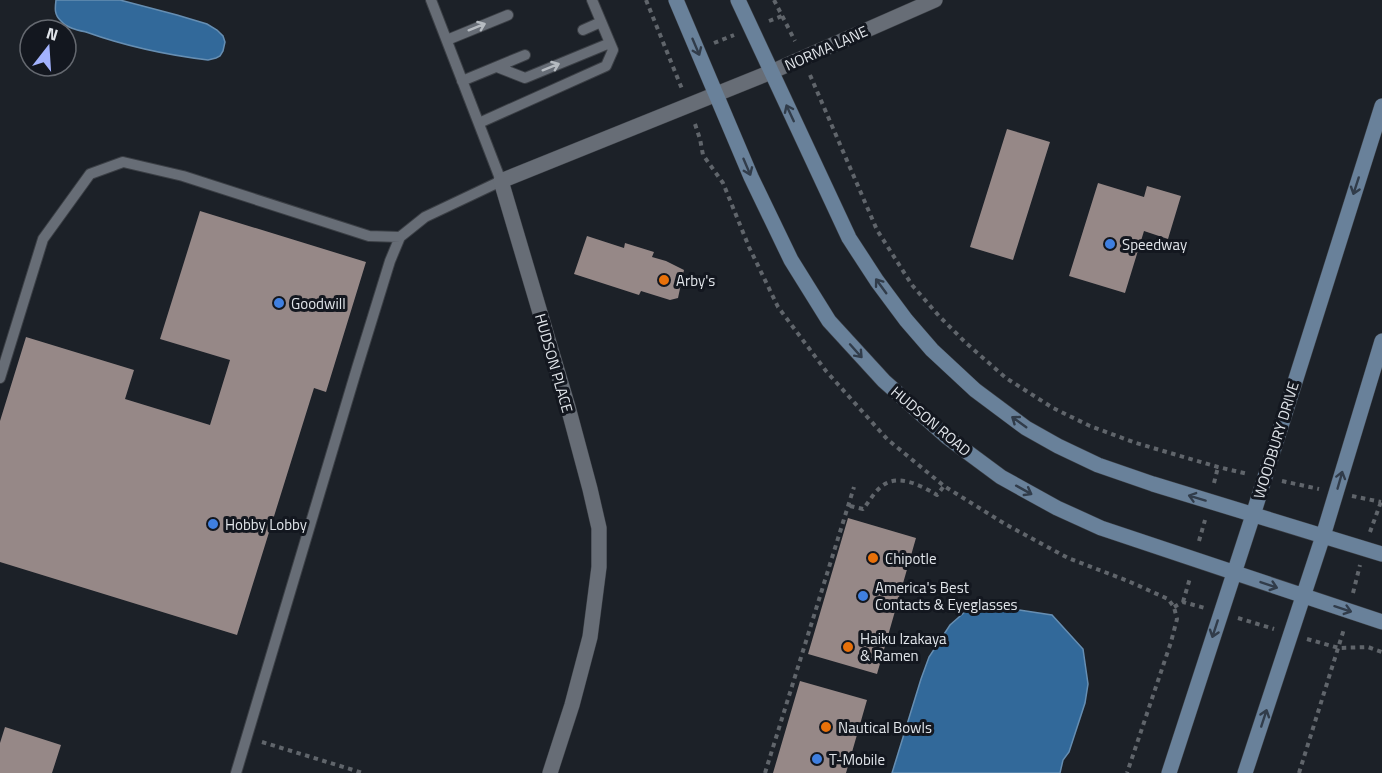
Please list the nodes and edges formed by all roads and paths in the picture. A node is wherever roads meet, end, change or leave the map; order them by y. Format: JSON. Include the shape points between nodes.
{"nodes":[{"id":1,"x":431,"y":0,"type":"edge"},
{"id":2,"x":592,"y":0,"type":"edge"},
{"id":3,"x":646,"y":0,"type":"edge"},
{"id":4,"x":676,"y":0,"type":"edge"},
{"id":5,"x":738,"y":0,"type":"edge"},
{"id":6,"x":774,"y":0,"type":"edge"},
{"id":7,"x":935,"y":0,"type":"edge"},
{"id":8,"x":508,"y":15,"type":"dead end"},
{"id":9,"x":601,"y":22,"type":"junction"},
{"id":10,"x":751,"y":28,"type":"junction"},
{"id":11,"x":583,"y":30,"type":"dead end"},
{"id":12,"x":447,"y":40,"type":"junction"},
{"id":13,"x":610,"y":43,"type":"junction"},
{"id":14,"x":697,"y":50,"type":"junction"},
{"id":15,"x":525,"y":55,"type":"dead end"},
{"id":16,"x":497,"y":67,"type":"junction"},
{"id":17,"x":771,"y":72,"type":"junction"},
{"id":18,"x":462,"y":81,"type":"junction"},
{"id":19,"x":717,"y":94,"type":"junction"},
{"id":20,"x":1382,"y":106,"type":"edge"},
{"id":21,"x":825,"y":109,"type":"dead end"},
{"id":22,"x":479,"y":123,"type":"junction"},
{"id":23,"x":501,"y":181,"type":"junction"},
{"id":24,"x":400,"y":237,"type":"junction"},
{"id":25,"x":1382,"y":340,"type":"edge"},
{"id":26,"x":0,"y":378,"type":"edge"},
{"id":27,"x":1218,"y":466,"type":"junction"},
{"id":28,"x":1265,"y":477,"type":"junction"},
{"id":29,"x":944,"y":486,"type":"dead end"},
{"id":30,"x":854,"y":488,"type":"dead end"},
{"id":31,"x":1336,"y":492,"type":"junction"},
{"id":32,"x":1382,"y":501,"type":"edge"},
{"id":33,"x":1209,"y":502,"type":"junction"},
{"id":34,"x":850,"y":506,"type":"junction"},
{"id":35,"x":1253,"y":515,"type":"junction"},
{"id":36,"x":1323,"y":536,"type":"junction"},
{"id":37,"x":1365,"y":549,"type":"junction"},
{"id":38,"x":1382,"y":554,"type":"edge"},
{"id":39,"x":1194,"y":560,"type":"junction"},
{"id":40,"x":1234,"y":573,"type":"junction"},
{"id":41,"x":1304,"y":597,"type":"junction"},
{"id":42,"x":1183,"y":602,"type":"junction"},
{"id":43,"x":1348,"y":611,"type":"junction"},
{"id":44,"x":1221,"y":612,"type":"junction"},
{"id":45,"x":1382,"y":622,"type":"edge"},
{"id":46,"x":1292,"y":634,"type":"junction"},
{"id":47,"x":1339,"y":648,"type":"junction"},
{"id":48,"x":1382,"y":652,"type":"edge"},
{"id":49,"x":247,"y":738,"type":"junction"},
{"id":50,"x":236,"y":773,"type":"edge"},
{"id":51,"x":363,"y":773,"type":"edge"},
{"id":52,"x":550,"y":773,"type":"edge"},
{"id":53,"x":765,"y":773,"type":"edge"},
{"id":54,"x":1127,"y":773,"type":"edge"},
{"id":55,"x":1169,"y":773,"type":"edge"},
{"id":56,"x":1245,"y":773,"type":"edge"},
{"id":57,"x":1299,"y":773,"type":"edge"}],
"edges":[{"from":1,"to":12,"type":"lane"},
{"from":2,"to":9,"type":"lane"},
{"from":3,"to":14,"type":"path","via":[[671,60]]},
{"from":4,"to":14,"type":"street","name":"HUDSON ROAD","one_way":true},
{"from":5,"to":10,"type":"street"},
{"from":6,"to":10,"type":"path","via":[[783,16]]},
{"from":7,"to":17,"type":"street","name":"NORMA LANE"},
{"from":12,"to":8,"type":"lane","one_way":true},
{"from":9,"to":11,"type":"lane"},
{"from":9,"to":13,"type":"lane"},
{"from":10,"to":14,"type":"path"},
{"from":10,"to":17,"type":"street"},
{"from":12,"to":18,"type":"lane"},
{"from":16,"to":13,"type":"lane","one_way":true,"via":[[525,78]]},
{"from":13,"to":22,"type":"lane","via":[[613,50],[606,66]]},
{"from":14,"to":19,"type":"street","name":"HUDSON ROAD"},
{"from":15,"to":16,"type":"lane"},
{"from":16,"to":18,"type":"lane"},
{"from":17,"to":19,"type":"street","name":"NORMA LANE"},
{"from":33,"to":17,"type":"street","one_way":true,"via":[[1098,465],[1058,446],[975,390],[932,350],[906,321],[849,238]]},
{"from":18,"to":22,"type":"lane"},
{"from":19,"to":23,"type":"street"},
{"from":19,"to":39,"type":"street","name":"HUDSON ROAD","one_way":true,"via":[[791,260],[829,321],[884,381],[947,437],[1001,477],[1101,528]]},
{"from":20,"to":28,"type":"street","name":"WOODBURY DRIVE","one_way":true},
{"from":21,"to":27,"type":"path","via":[[877,230],[912,285],[966,343],[1006,378],[1053,408],[1090,426]]},
{"from":22,"to":23,"type":"lane"},
{"from":23,"to":24,"type":"lane","via":[[425,217]]},
{"from":23,"to":52,"type":"street","name":"HUDSON PLACE","via":[[568,407],[599,528],[599,567],[590,637]]},
{"from":24,"to":26,"type":"lane","via":[[369,236],[183,176],[123,162],[90,174],[44,239]]},
{"from":24,"to":49,"type":"lane"},
{"from":31,"to":25,"type":"street","one_way":true},
{"from":27,"to":28,"type":"path"},
{"from":27,"to":33,"type":"path"},
{"from":28,"to":31,"type":"path"},
{"from":28,"to":35,"type":"street","name":"WOODBURY DRIVE"},
{"from":29,"to":34,"type":"path","via":[[937,495],[902,480],[891,482],[882,486],[863,509]]},
{"from":30,"to":34,"type":"path"},
{"from":31,"to":32,"type":"path"},
{"from":31,"to":36,"type":"street"},
{"from":32,"to":37,"type":"path"},
{"from":33,"to":35,"type":"street"},
{"from":33,"to":39,"type":"path"},
{"from":34,"to":53,"type":"path"},
{"from":35,"to":36,"type":"street"},
{"from":35,"to":40,"type":"street","name":"WOODBURY DRIVE"},
{"from":36,"to":37,"type":"street"},
{"from":36,"to":41,"type":"street"},
{"from":37,"to":38,"type":"street"},
{"from":37,"to":43,"type":"path"},
{"from":39,"to":40,"type":"street","name":"HUDSON ROAD"},
{"from":39,"to":42,"type":"path"},
{"from":40,"to":41,"type":"street","name":"HUDSON ROAD","one_way":true},
{"from":40,"to":44,"type":"street","name":"WOODBURY DRIVE"},
{"from":41,"to":43,"type":"street","name":"HUDSON ROAD","one_way":true},
{"from":41,"to":46,"type":"street"},
{"from":42,"to":44,"type":"path"},
{"from":42,"to":54,"type":"path","via":[[1174,607],[1177,618],[1171,642]]},
{"from":43,"to":45,"type":"street","name":"HUDSON ROAD"},
{"from":43,"to":47,"type":"path"},
{"from":44,"to":46,"type":"path"},
{"from":44,"to":55,"type":"street","name":"WOODBURY DRIVE","one_way":true},
{"from":46,"to":47,"type":"path"},
{"from":56,"to":46,"type":"street","one_way":true},
{"from":47,"to":48,"type":"path","via":[[1368,647]]},
{"from":47,"to":57,"type":"path"},
{"from":49,"to":50,"type":"lane"},
{"from":49,"to":51,"type":"path"}]}
